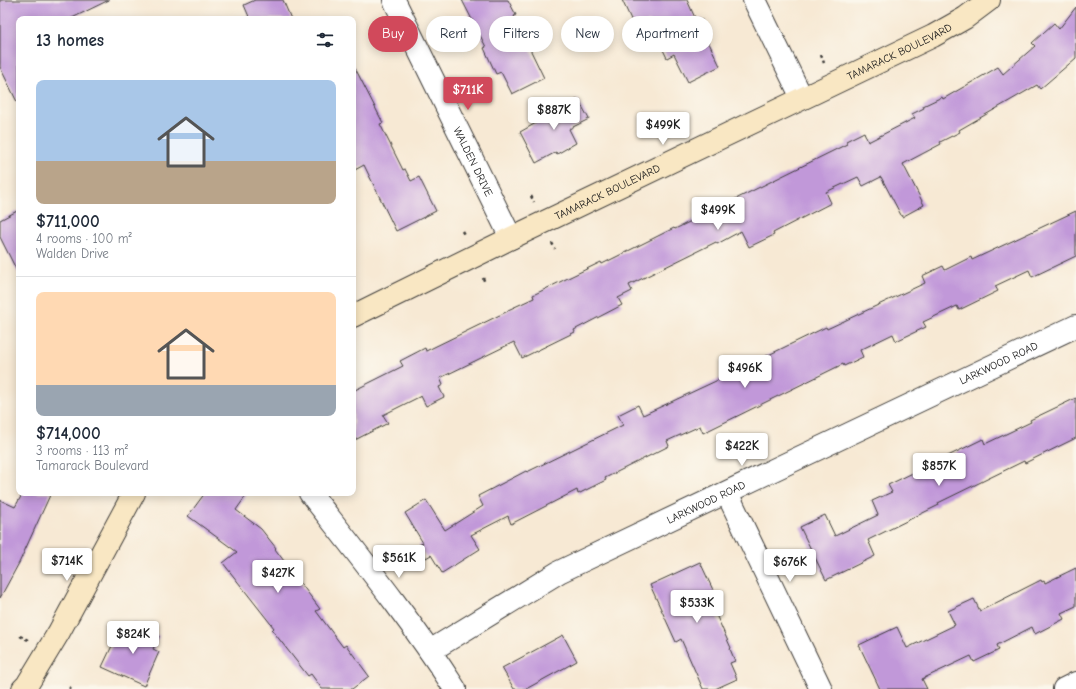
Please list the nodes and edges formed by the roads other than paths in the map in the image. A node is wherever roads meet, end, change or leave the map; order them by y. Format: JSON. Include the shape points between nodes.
{"nodes":[{"id":1,"x":394,"y":0,"type":"edge"},
{"id":2,"x":754,"y":0,"type":"edge"},
{"id":3,"x":989,"y":0,"type":"edge"},
{"id":4,"x":802,"y":98,"type":"junction"},
{"id":5,"x":510,"y":238,"type":"junction"},
{"id":6,"x":356,"y":315,"type":"edge"},
{"id":7,"x":1076,"y":326,"type":"edge"},
{"id":8,"x":727,"y":493,"type":"junction"},
{"id":9,"x":132,"y":496,"type":"edge"},
{"id":10,"x":312,"y":496,"type":"edge"},
{"id":11,"x":430,"y":651,"type":"junction"},
{"id":12,"x":1076,"y":683,"type":"edge"},
{"id":13,"x":27,"y":688,"type":"edge"},
{"id":14,"x":455,"y":689,"type":"edge"},
{"id":15,"x":821,"y":689,"type":"edge"},
{"id":16,"x":1064,"y":689,"type":"edge"}],
"edges":[{"from":1,"to":5,"type":"street","name":"WALDEN DRIVE"},
{"from":2,"to":4,"type":"street"},
{"from":3,"to":4,"type":"street","name":"TAMARACK BOULEVARD","via":[[965,18],[933,36]]},
{"from":4,"to":5,"type":"street","name":"TAMARACK BOULEVARD"},
{"from":5,"to":6,"type":"street","name":"TAMARACK BOULEVARD"},
{"from":7,"to":8,"type":"street","name":"LARKWOOD ROAD"},
{"from":8,"to":11,"type":"street","name":"LARKWOOD ROAD","via":[[559,572]]},
{"from":8,"to":15,"type":"street"},
{"from":9,"to":13,"type":"street"},
{"from":10,"to":11,"type":"street"},
{"from":11,"to":14,"type":"street"},
{"from":12,"to":16,"type":"street"}]}
